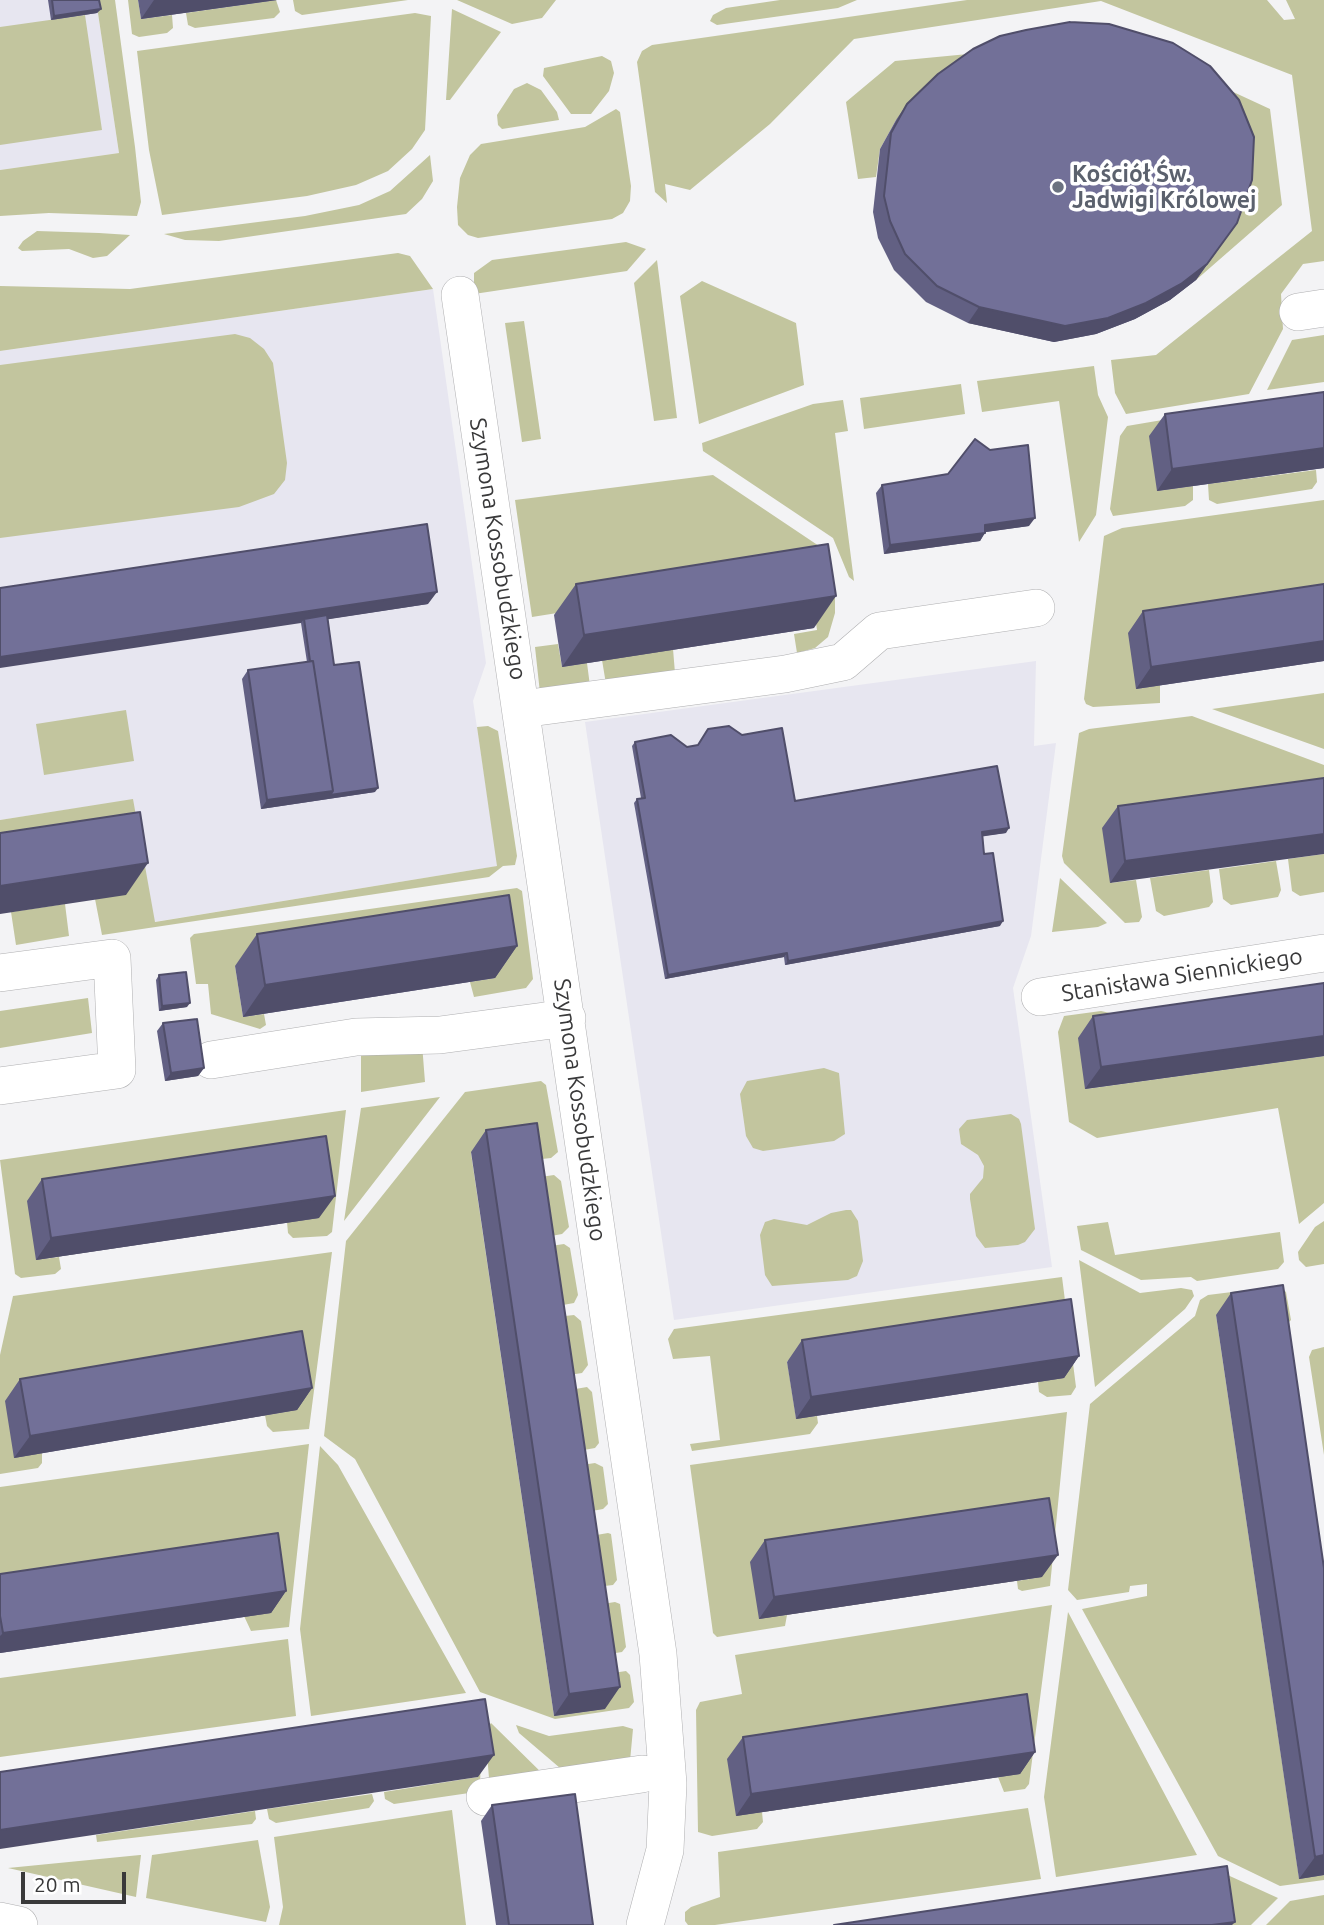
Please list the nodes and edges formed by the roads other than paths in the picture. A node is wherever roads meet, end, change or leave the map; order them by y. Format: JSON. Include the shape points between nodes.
{"nodes":[{"id":1,"x":460,"y":295,"type":"dead end"},
{"id":2,"x":1036,"y":608,"type":"dead end"},
{"id":3,"x":523,"y":709,"type":"junction"},
{"id":4,"x":1324,"y":953,"type":"edge"},
{"id":5,"x":0,"y":973,"type":"edge"},
{"id":6,"x":1040,"y":997,"type":"dead end"},
{"id":7,"x":567,"y":1018,"type":"junction"},
{"id":8,"x":211,"y":1060,"type":"dead end"},
{"id":9,"x":0,"y":1086,"type":"edge"},
{"id":10,"x":642,"y":1774,"type":"dead end"},
{"id":11,"x":485,"y":1797,"type":"edge"},
{"id":12,"x":0,"y":1921,"type":"edge"},
{"id":13,"x":19,"y":1925,"type":"edge"},
{"id":14,"x":645,"y":1925,"type":"edge"}],
"edges":[{"from":1,"to":3,"type":"street","name":"Szymona Kossobudzkiego"},
{"from":2,"to":3,"type":"street","via":[[879,631],[843,662],[785,674]]},
{"from":3,"to":7,"type":"street","name":"Szymona Kossobudzkiego"},
{"from":4,"to":6,"type":"street","name":"Stanisława Siennickiego"},
{"from":5,"to":9,"type":"street","via":[[112,958],[117,1070]]},
{"from":7,"to":8,"type":"street","via":[[440,1035],[356,1037]]},
{"from":7,"to":14,"type":"street","name":"Szymona Kossobudzkiego","via":[[665,1717],[668,1784],[664,1850]]},
{"from":10,"to":11,"type":"street"},
{"from":12,"to":13,"type":"street"}]}
